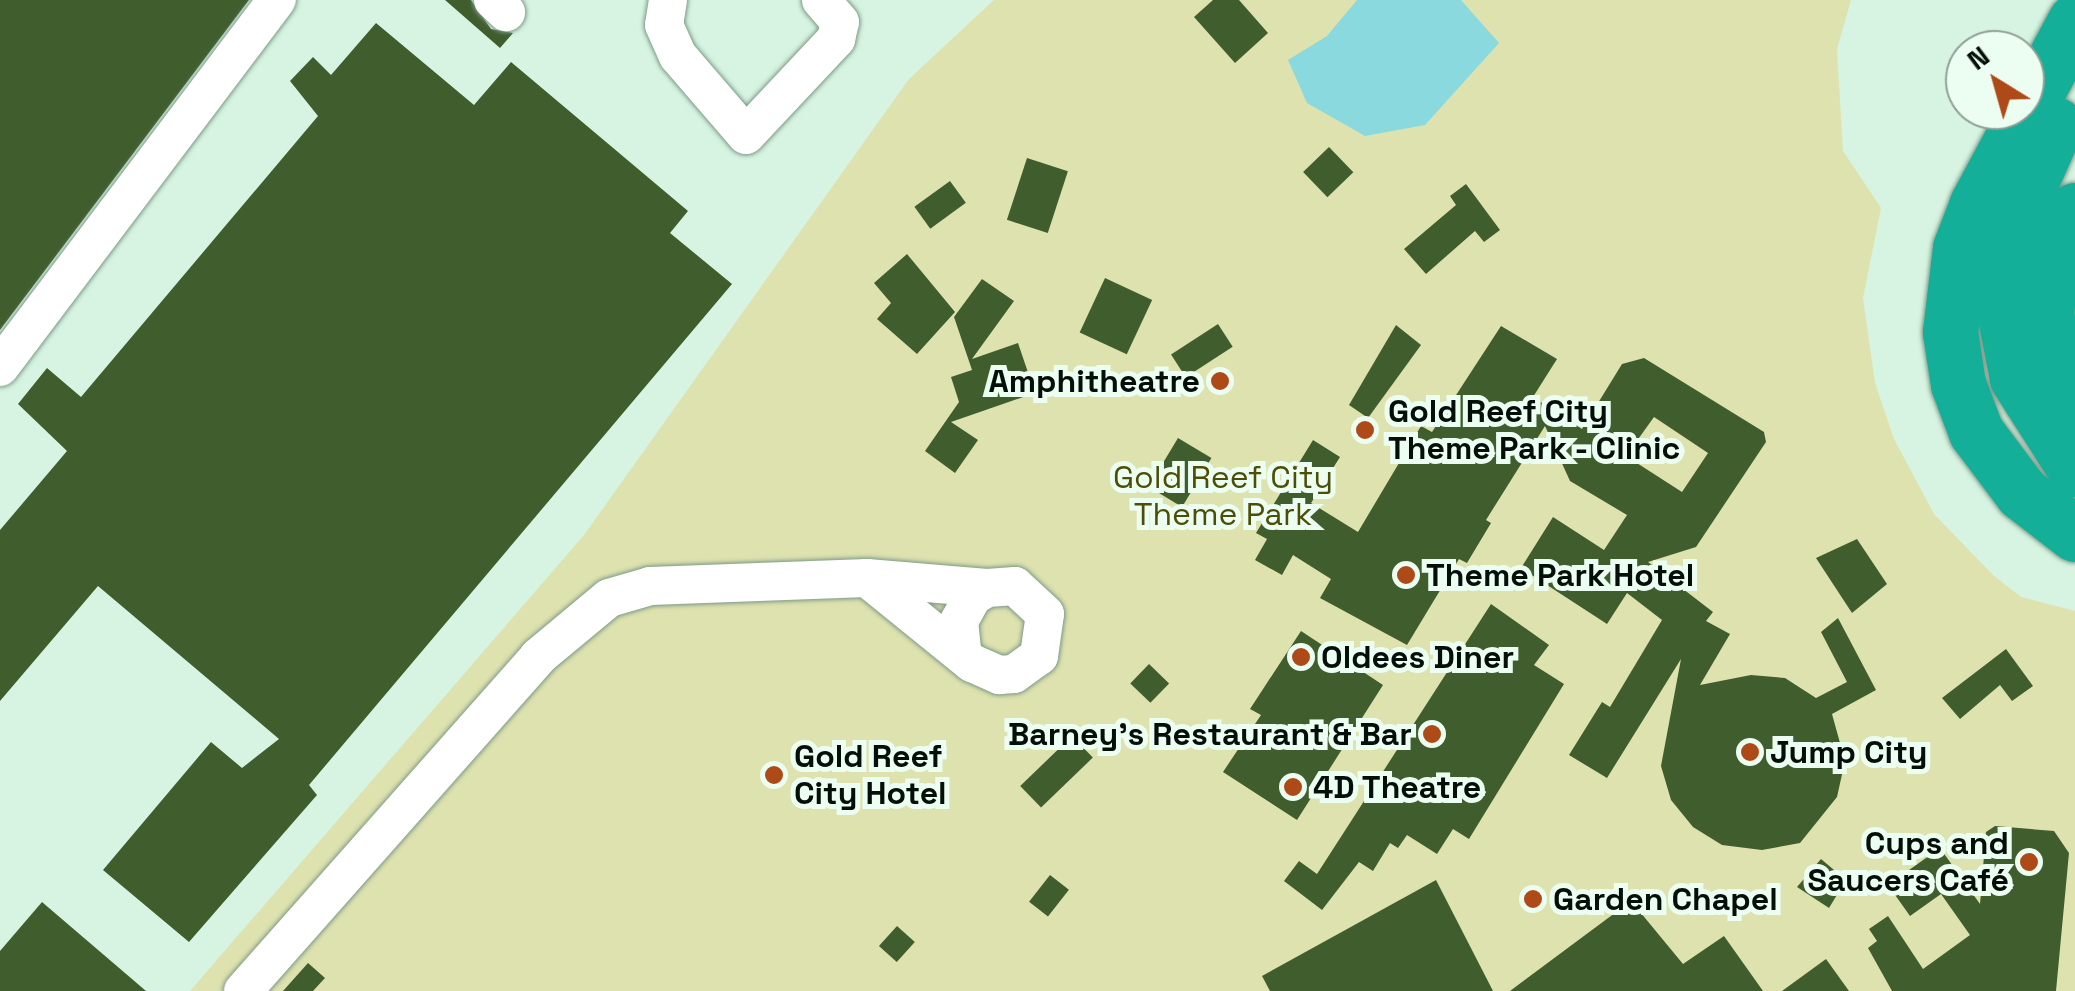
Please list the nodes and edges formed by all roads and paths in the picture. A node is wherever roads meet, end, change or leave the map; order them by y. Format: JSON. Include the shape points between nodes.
{"nodes":[{"id":1,"x":277,"y":0,"type":"edge"},
{"id":2,"x":668,"y":0,"type":"edge"},
{"id":3,"x":821,"y":0,"type":"edge"},
{"id":4,"x":2075,"y":21,"type":"edge"},
{"id":5,"x":2075,"y":89,"type":"edge"},
{"id":6,"x":2075,"y":210,"type":"edge"},
{"id":7,"x":0,"y":366,"type":"edge"},
{"id":8,"x":2075,"y":394,"type":"edge"},
{"id":9,"x":2075,"y":469,"type":"edge"},
{"id":10,"x":2075,"y":534,"type":"edge"},
{"id":11,"x":867,"y":578,"type":"junction"},
{"id":12,"x":987,"y":588,"type":"junction"},
{"id":13,"x":962,"y":651,"type":"junction"},
{"id":14,"x":243,"y":991,"type":"edge"}],
"edges":[{"from":1,"to":7,"type":"lane"},
{"from":2,"to":3,"type":"lane","via":[[664,25],[678,56],[746,135],[836,39],[840,22]]},
{"from":4,"to":10,"type":"highway","via":[[1977,204],[1960,248],[1950,332],[1958,384],[1976,432],[2022,493]]},
{"from":5,"to":9,"type":"highway","via":[[2018,211],[2004,316],[2017,378]]},
{"from":6,"to":8,"type":"highway","via":[[2055,258],[2046,312],[2053,358]]},
{"from":11,"to":12,"type":"lane"},
{"from":11,"to":13,"type":"lane"},
{"from":11,"to":14,"type":"lane","via":[[650,586],[609,598],[538,657]]},
{"from":12,"to":13,"type":"lane","via":[[973,596],[958,621]]},
{"from":12,"to":13,"type":"lane","via":[[1015,586],[1038,602],[1046,642],[1028,667],[999,675]]}]}
